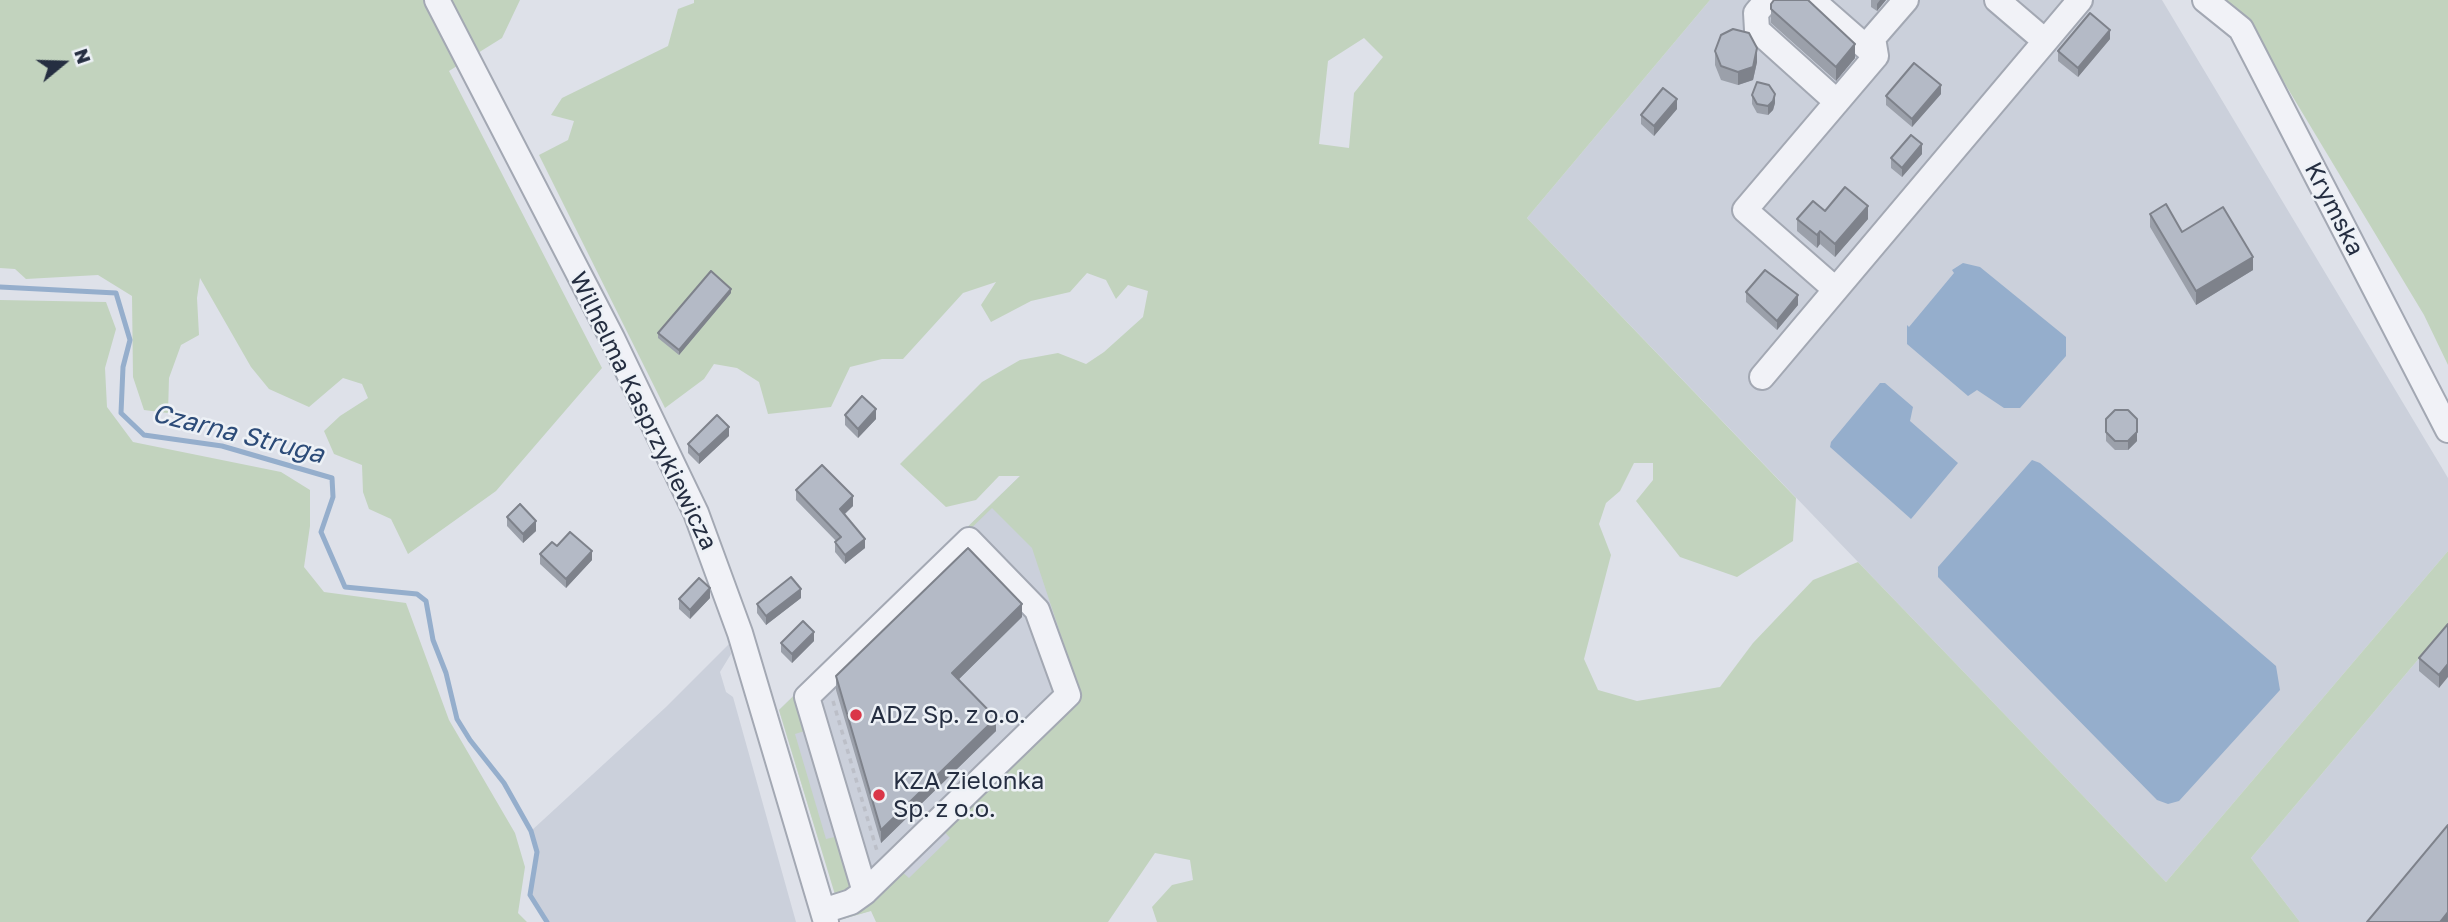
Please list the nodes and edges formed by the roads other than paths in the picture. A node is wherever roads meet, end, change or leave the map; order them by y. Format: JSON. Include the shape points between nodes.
{"nodes":[{"id":1,"x":437,"y":0,"type":"edge"},
{"id":2,"x":1767,"y":0,"type":"edge"},
{"id":3,"x":1812,"y":0,"type":"edge"},
{"id":4,"x":1906,"y":0,"type":"edge"},
{"id":5,"x":1997,"y":0,"type":"edge"},
{"id":6,"x":2080,"y":0,"type":"edge"},
{"id":7,"x":2205,"y":0,"type":"edge"},
{"id":8,"x":2045,"y":41,"type":"junction"},
{"id":9,"x":1877,"y":56,"type":"junction"},
{"id":10,"x":1837,"y":102,"type":"junction"},
{"id":11,"x":1835,"y":289,"type":"junction"},
{"id":12,"x":1762,"y":377,"type":"dead end"},
{"id":13,"x":2448,"y":429,"type":"edge"},
{"id":14,"x":865,"y":892,"type":"junction"},
{"id":15,"x":825,"y":917,"type":"edge"}],
"edges":[{"from":1,"to":15,"type":"street","name":"Wilhelma Kasprzykiewicza","via":[[612,338],[696,513],[740,634]]},
{"from":2,"to":10,"type":"street","via":[[1756,13],[1757,30]]},
{"from":3,"to":9,"type":"street"},
{"from":4,"to":9,"type":"street","via":[[1873,38]]},
{"from":5,"to":8,"type":"street"},
{"from":6,"to":8,"type":"street"},
{"from":7,"to":13,"type":"street","name":"Krymska","via":[[2241,29]]},
{"from":8,"to":11,"type":"street"},
{"from":9,"to":10,"type":"street"},
{"from":10,"to":11,"type":"street","via":[[1745,210]]},
{"from":11,"to":12,"type":"street"},
{"from":14,"to":14,"type":"street","via":[[1068,695],[1037,610],[969,540],[807,697]]},
{"from":14,"to":15,"type":"street"}]}
